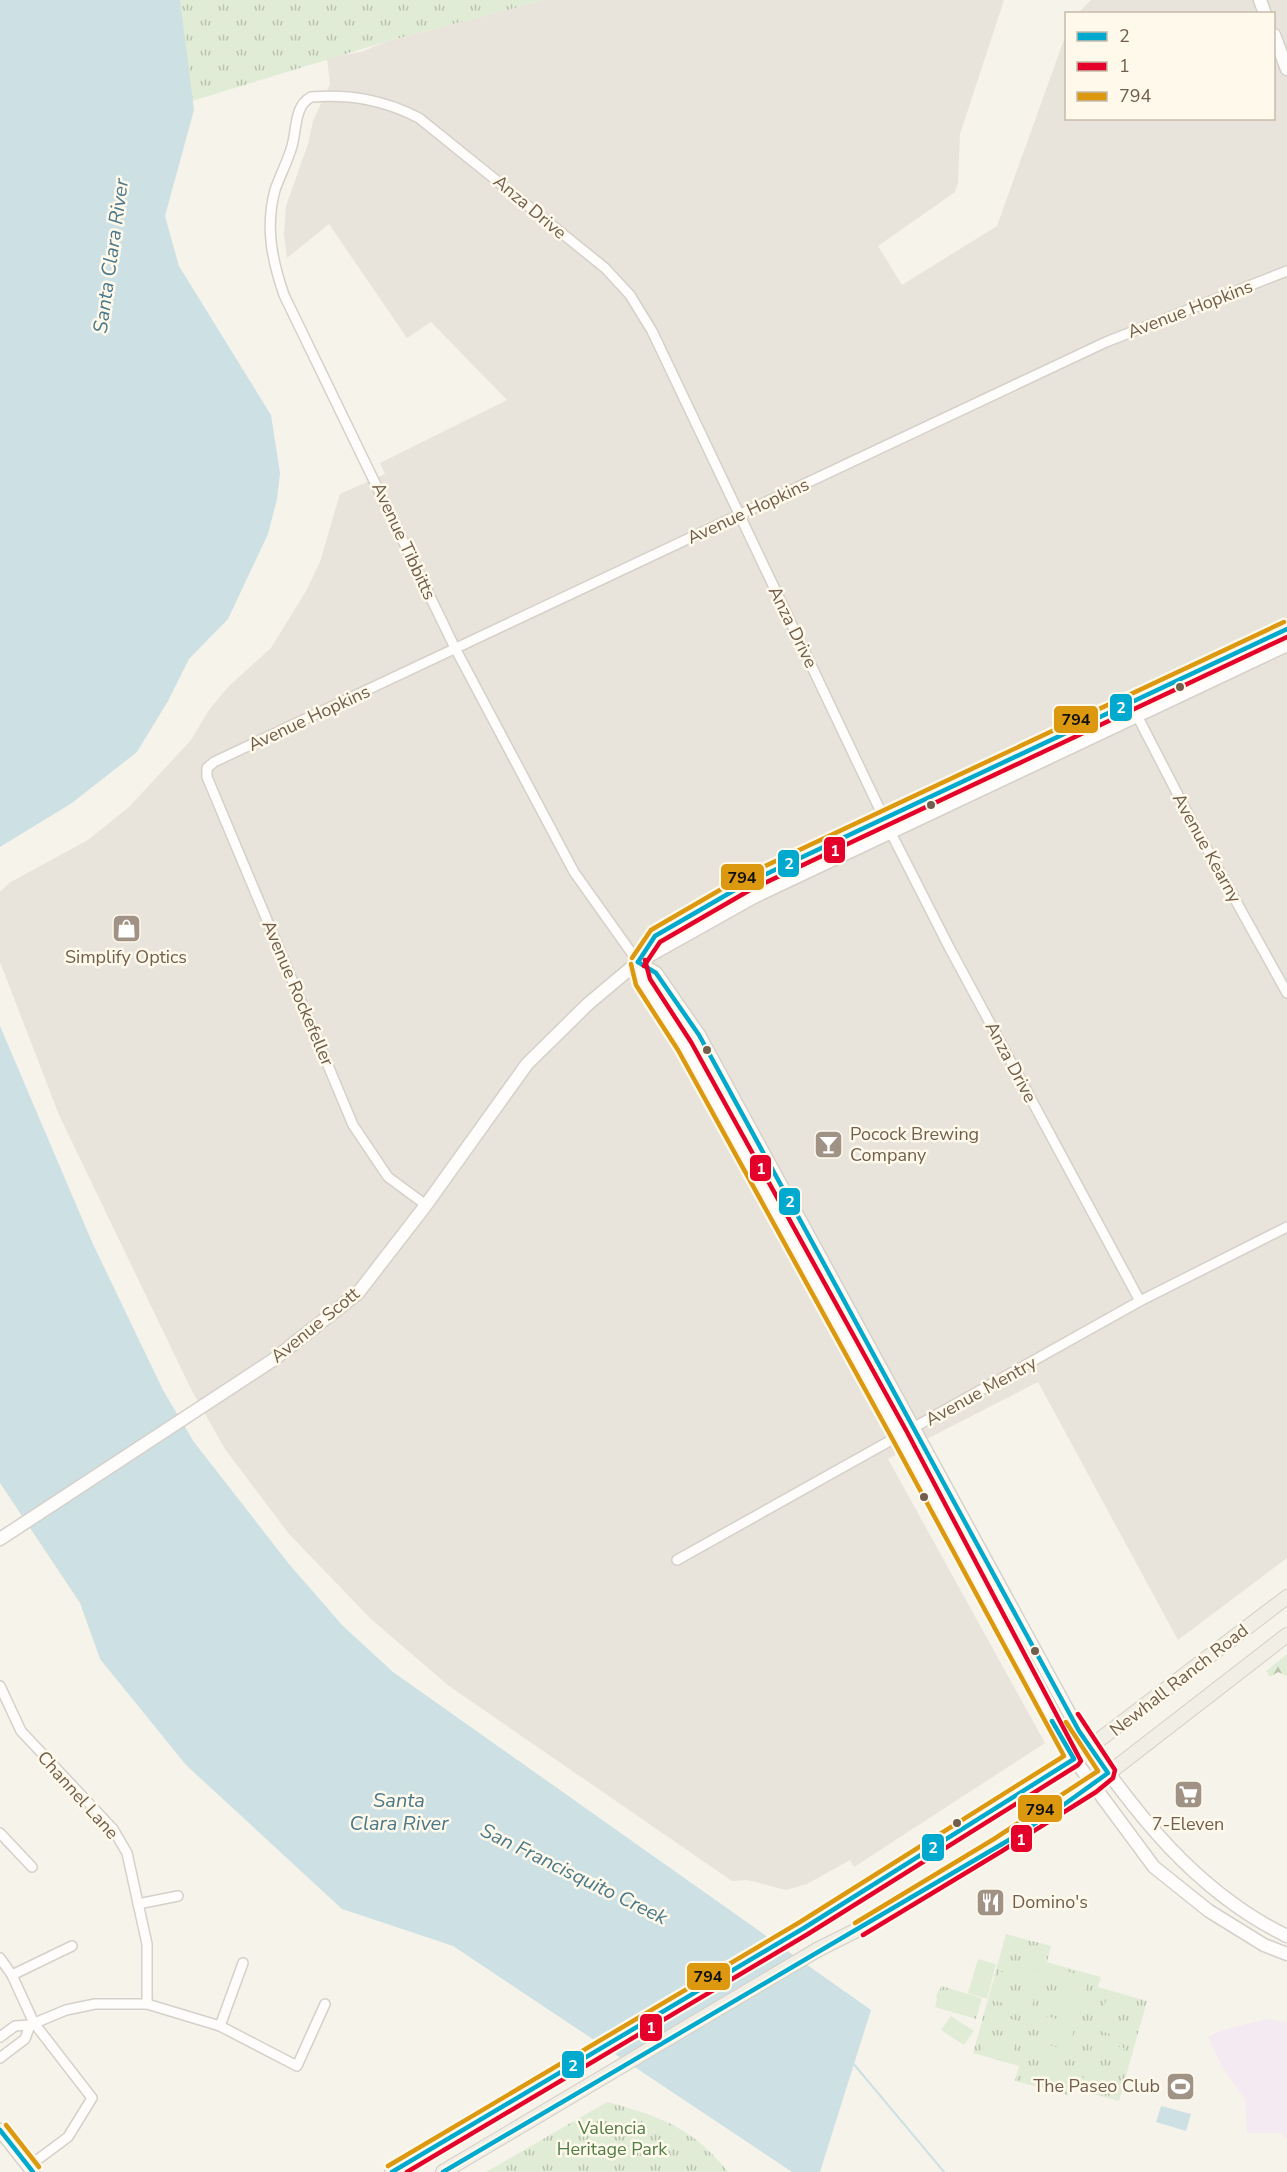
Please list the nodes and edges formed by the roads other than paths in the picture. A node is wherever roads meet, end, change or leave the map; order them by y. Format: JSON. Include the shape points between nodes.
{"nodes":[{"id":1,"x":1275,"y":39,"type":"edge"},
{"id":2,"x":1281,"y":63,"type":"edge"},
{"id":3,"x":311,"y":97,"type":"joint"},
{"id":4,"x":1287,"y":271,"type":"edge"},
{"id":5,"x":738,"y":516,"type":"junction"},
{"id":6,"x":1287,"y":629,"type":"edge"},
{"id":7,"x":1287,"y":645,"type":"edge"},
{"id":8,"x":455,"y":648,"type":"junction"},
{"id":9,"x":1130,"y":702,"type":"junction"},
{"id":10,"x":1136,"y":715,"type":"junction"},
{"id":11,"x":214,"y":762,"type":"joint"},
{"id":12,"x":884,"y":819,"type":"junction"},
{"id":13,"x":891,"y":833,"type":"junction"},
{"id":14,"x":638,"y":962,"type":"junction"},
{"id":15,"x":1287,"y":993,"type":"edge"},
{"id":16,"x":426,"y":1205,"type":"junction"},
{"id":17,"x":1287,"y":1227,"type":"edge"},
{"id":18,"x":1140,"y":1301,"type":"junction"},
{"id":19,"x":913,"y":1428,"type":"junction"},
{"id":20,"x":900,"y":1436,"type":"junction"},
{"id":21,"x":2,"y":1538,"type":"edge"},
{"id":22,"x":677,"y":1560,"type":"dead end"},
{"id":23,"x":1287,"y":1597,"type":"edge"},
{"id":24,"x":1287,"y":1635,"type":"edge"},
{"id":25,"x":0,"y":1686,"type":"edge"},
{"id":26,"x":3,"y":1701,"type":"edge"},
{"id":27,"x":1090,"y":1747,"type":"junction"},
{"id":28,"x":1074,"y":1759,"type":"junction"},
{"id":29,"x":1108,"y":1773,"type":"junction"},
{"id":30,"x":1092,"y":1786,"type":"junction"},
{"id":31,"x":0,"y":1833,"type":"edge"},
{"id":32,"x":32,"y":1867,"type":"dead end"},
{"id":33,"x":178,"y":1896,"type":"dead end"},
{"id":34,"x":138,"y":1904,"type":"junction"},
{"id":35,"x":1287,"y":1936,"type":"edge"},
{"id":36,"x":72,"y":1946,"type":"dead end"},
{"id":37,"x":1287,"y":1954,"type":"edge"},
{"id":38,"x":0,"y":1958,"type":"edge"},
{"id":39,"x":243,"y":1963,"type":"dead end"},
{"id":40,"x":12,"y":1975,"type":"junction"},
{"id":41,"x":147,"y":2004,"type":"junction"},
{"id":42,"x":325,"y":2004,"type":"dead end"},
{"id":43,"x":32,"y":2024,"type":"junction"},
{"id":44,"x":220,"y":2026,"type":"junction"},
{"id":45,"x":0,"y":2037,"type":"edge"},
{"id":46,"x":0,"y":2058,"type":"edge"},
{"id":47,"x":0,"y":2130,"type":"edge"},
{"id":48,"x":31,"y":2169,"type":"edge"},
{"id":49,"x":392,"y":2172,"type":"edge"},
{"id":50,"x":443,"y":2172,"type":"edge"}],
"edges":[{"from":1,"to":2,"type":"street"},
{"from":3,"to":5,"type":"street","name":"Anza Drive","via":[[370,98],[419,117],[615,277],[648,322]]},
{"from":3,"to":8,"type":"street","name":"Avenue Tibbitts","via":[[300,106],[291,149],[275,191],[270,250],[284,295]]},
{"from":4,"to":5,"type":"street","name":"Avenue Hopkins","via":[[1106,342]]},
{"from":5,"to":8,"type":"street","name":"Avenue Hopkins"},
{"from":5,"to":12,"type":"street","name":"Anza Drive"},
{"from":6,"to":9,"type":"street","name":"Avenue Scott"},
{"from":7,"to":10,"type":"street","name":"Avenue Scott"},
{"from":8,"to":11,"type":"street","name":"Avenue Hopkins"},
{"from":8,"to":14,"type":"street","name":"Avenue Tibbitts","via":[[574,872]]},
{"from":9,"to":10,"type":"street","name":"Avenue Kearny"},
{"from":9,"to":12,"type":"street","name":"Avenue Scott"},
{"from":10,"to":13,"type":"street","name":"Avenue Scott"},
{"from":10,"to":15,"type":"street","name":"Avenue Kearny"},
{"from":11,"to":16,"type":"street","name":"Avenue Rockefeller","via":[[207,768],[207,777],[353,1125],[388,1177]]},
{"from":12,"to":13,"type":"street","name":"Anza Drive"},
{"from":12,"to":14,"type":"street","name":"Avenue Scott","via":[[703,906],[655,936]]},
{"from":13,"to":14,"type":"street","name":"Avenue Scott","via":[[754,897]]},
{"from":13,"to":18,"type":"street","name":"Anza Drive"},
{"from":14,"to":16,"type":"street","name":"Avenue Scott","via":[[527,1064]]},
{"from":14,"to":19,"type":"street","name":"Avenue Tibbitts","via":[[656,972],[699,1035]]},
{"from":14,"to":20,"type":"street","name":"Avenue Tibbitts","via":[[643,982],[684,1046]]},
{"from":16,"to":21,"type":"street","name":"Avenue Scott","via":[[358,1293],[273,1360]]},
{"from":17,"to":18,"type":"street","name":"Avenue Mentry"},
{"from":18,"to":19,"type":"street","name":"Avenue Mentry"},
{"from":19,"to":20,"type":"street","name":"Avenue Mentry"},
{"from":19,"to":27,"type":"street","name":"Avenue Tibbitts"},
{"from":20,"to":22,"type":"street","name":"Avenue Mentry"},
{"from":20,"to":28,"type":"street","name":"Avenue Tibbitts"},
{"from":23,"to":27,"type":"main road","name":"Newhall Ranch Road"},
{"from":24,"to":29,"type":"main road","name":"Newhall Ranch Road"},
{"from":25,"to":26,"type":"street","name":"Channel Lane"},
{"from":26,"to":34,"type":"street","name":"Channel Lane","via":[[21,1731],[113,1829],[127,1853]]},
{"from":27,"to":28,"type":"main road","name":"Newhall Ranch Road"},
{"from":27,"to":29,"type":"street","name":"Avenue Tibbitts"},
{"from":28,"to":30,"type":"street","name":"Avenue Tibbitts"},
{"from":28,"to":49,"type":"main road","name":"Newhall Ranch Road","via":[[804,1928]]},
{"from":29,"to":30,"type":"main road","name":"Newhall Ranch Road"},
{"from":29,"to":35,"type":"street","name":"Avenue Tibbitts","via":[[1178,1858],[1256,1919]]},
{"from":30,"to":37,"type":"street","name":"Avenue Tibbitts","via":[[1154,1866],[1180,1889],[1247,1934]]},
{"from":30,"to":50,"type":"main road","name":"Newhall Ranch Road","via":[[869,1923]]},
{"from":31,"to":32,"type":"street"},
{"from":33,"to":34,"type":"street"},
{"from":34,"to":41,"type":"street","name":"Channel Lane","via":[[147,1944]]},
{"from":36,"to":40,"type":"street"},
{"from":38,"to":40,"type":"street"},
{"from":39,"to":44,"type":"street"},
{"from":40,"to":43,"type":"street"},
{"from":41,"to":43,"type":"street","via":[[95,2004],[66,2010]]},
{"from":41,"to":44,"type":"street"},
{"from":42,"to":44,"type":"street","via":[[297,2066]]},
{"from":43,"to":45,"type":"street","via":[[15,2026]]},
{"from":43,"to":46,"type":"street","via":[[25,2039]]},
{"from":43,"to":48,"type":"street","via":[[92,2098],[68,2137]]},
{"from":47,"to":48,"type":"street"}]}
